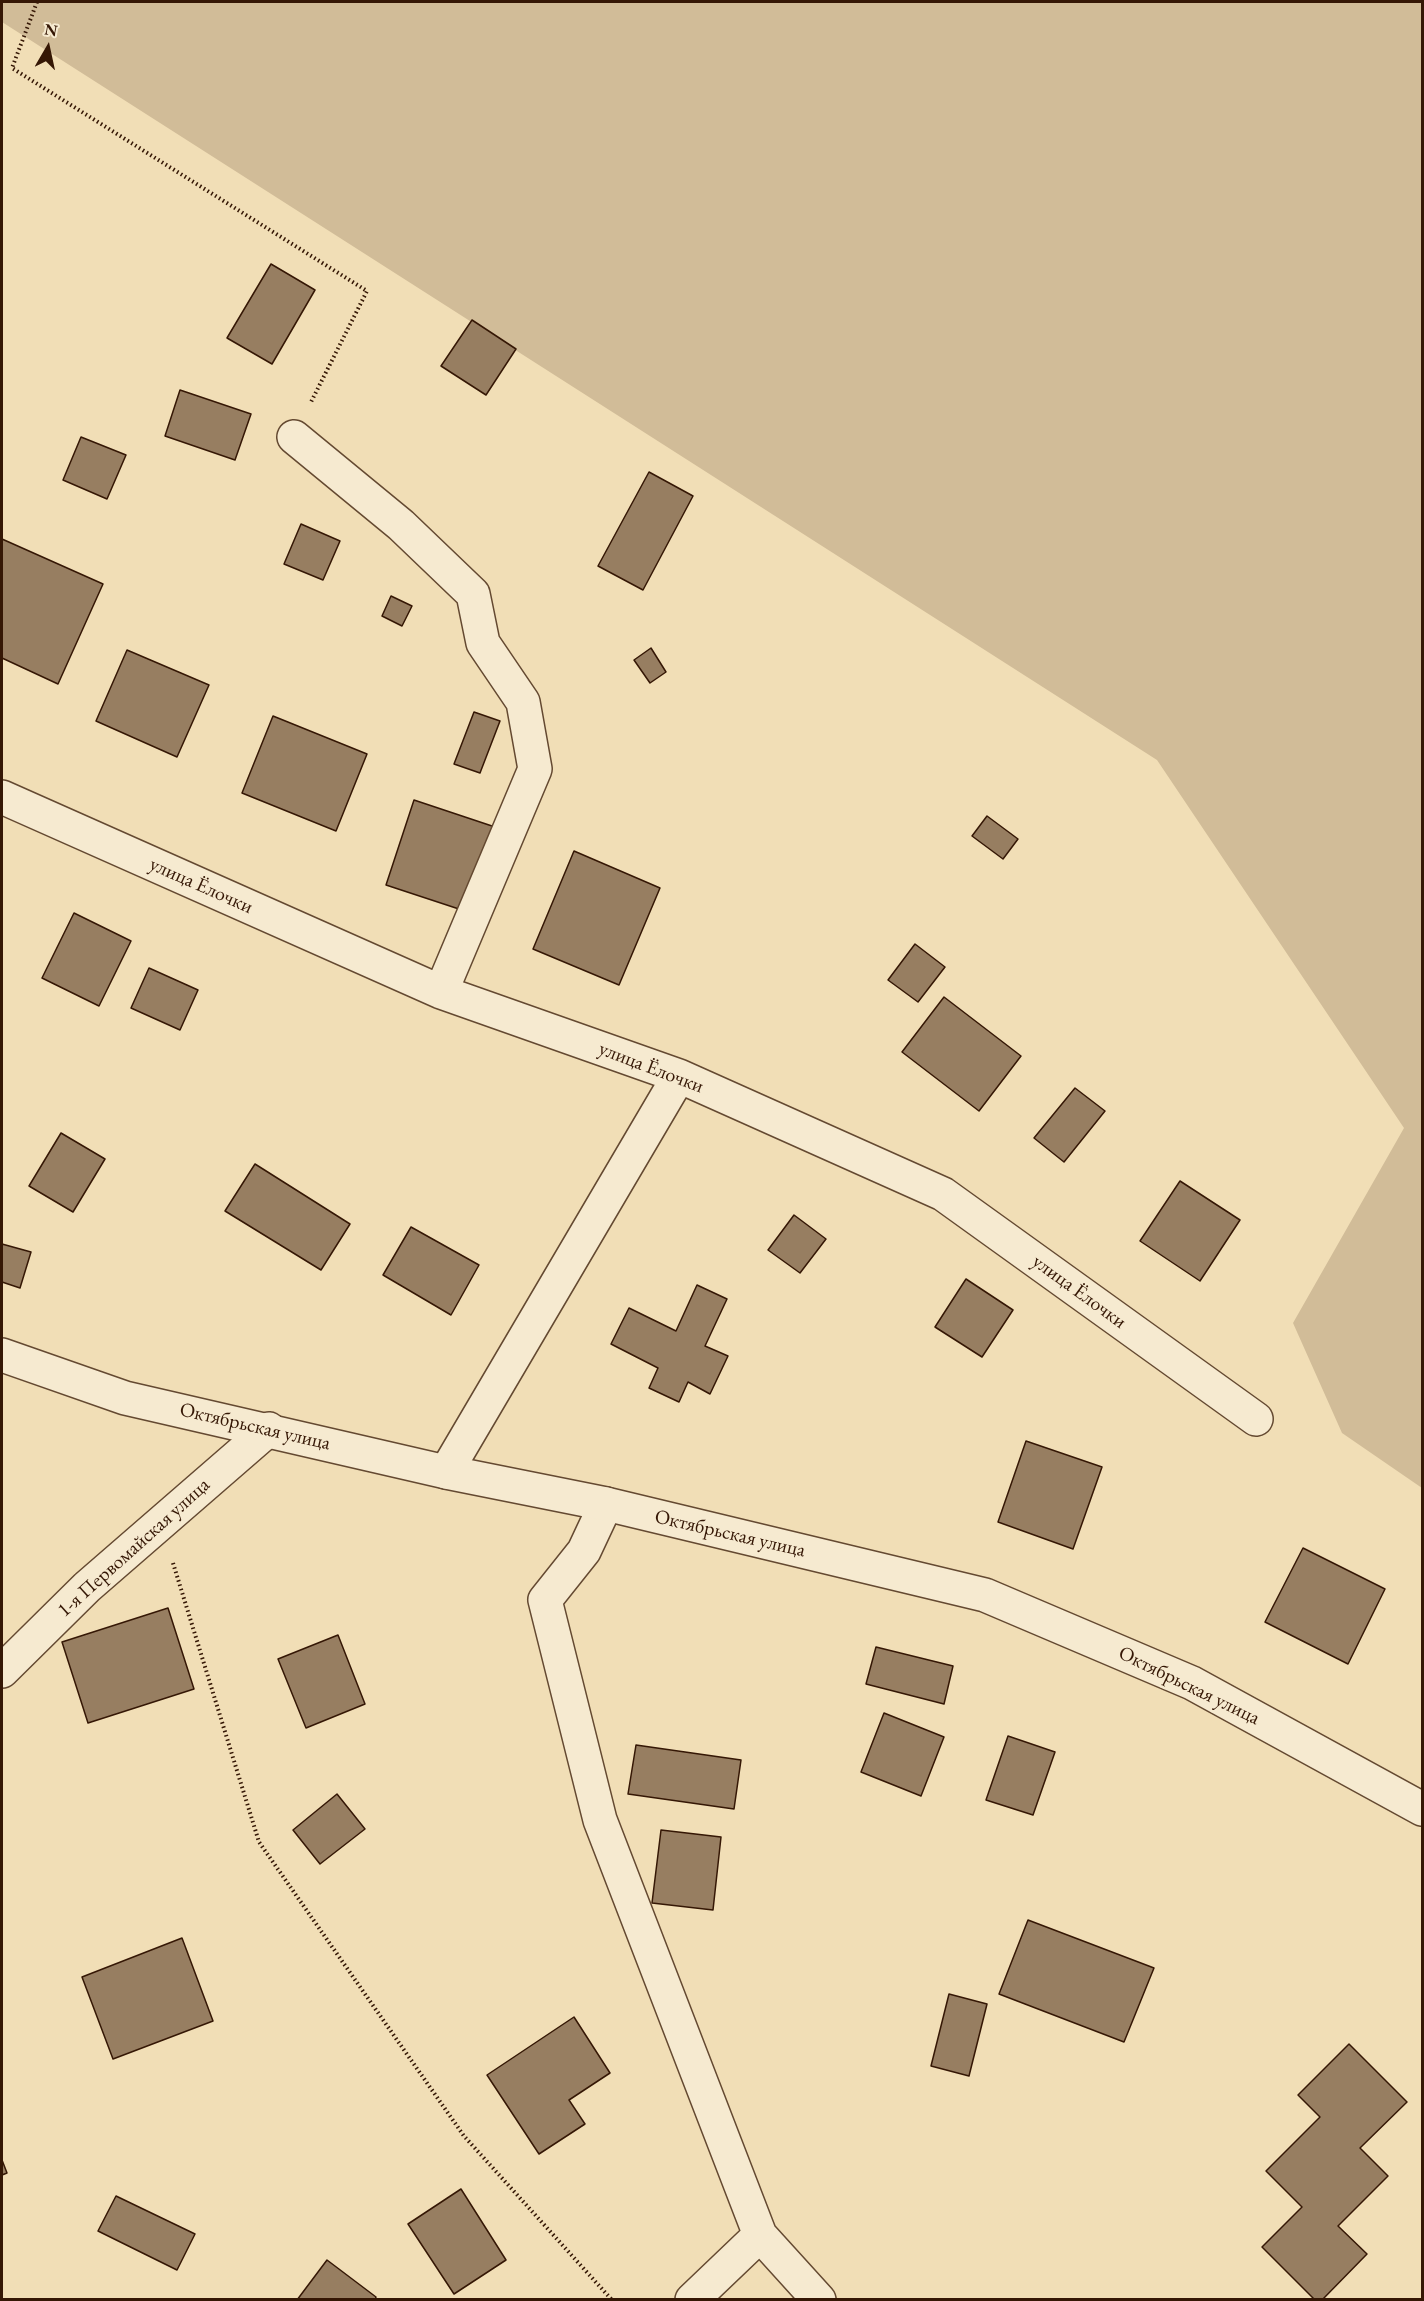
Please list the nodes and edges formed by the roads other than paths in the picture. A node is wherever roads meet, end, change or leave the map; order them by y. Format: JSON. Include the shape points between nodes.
{"nodes":[{"id":1,"x":294,"y":437,"type":"road end"},
{"id":2,"x":2,"y":797,"type":"edge"},
{"id":3,"x":441,"y":992,"type":"junction"},
{"id":4,"x":679,"y":1076,"type":"junction"},
{"id":5,"x":2,"y":1355,"type":"edge"},
{"id":6,"x":1256,"y":1419,"type":"dead end"},
{"id":7,"x":269,"y":1429,"type":"junction"},
{"id":8,"x":446,"y":1472,"type":"junction"},
{"id":9,"x":606,"y":1504,"type":"junction"},
{"id":10,"x":2,"y":1671,"type":"edge"},
{"id":11,"x":1422,"y":1809,"type":"edge"},
{"id":12,"x":760,"y":2235,"type":"junction"},
{"id":13,"x":692,"y":2300,"type":"edge"},
{"id":14,"x":819,"y":2300,"type":"edge"}],
"edges":[{"from":1,"to":3,"type":"street","via":[[401,525],[473,594],[483,643],[523,702],[535,769]]},
{"from":2,"to":3,"type":"street","name":"улица Ёлочки"},
{"from":3,"to":4,"type":"street","name":"улица Ёлочки"},
{"from":4,"to":6,"type":"street","name":"улица Ёлочки","via":[[944,1194]]},
{"from":4,"to":8,"type":"street"},
{"from":5,"to":7,"type":"street","name":"Октябрьская улица","via":[[125,1398]]},
{"from":7,"to":8,"type":"street","name":"Октябрьская улица"},
{"from":7,"to":10,"type":"street","name":"1-я Первомайская улица","via":[[160,1522]]},
{"from":8,"to":9,"type":"street","name":"Октябрьская улица"},
{"from":9,"to":11,"type":"street","name":"Октябрьская улица","via":[[986,1595],[1192,1683]]},
{"from":9,"to":12,"type":"street","via":[[584,1551],[545,1600],[600,1820]]},
{"from":12,"to":13,"type":"street"},
{"from":12,"to":14,"type":"street"}]}
